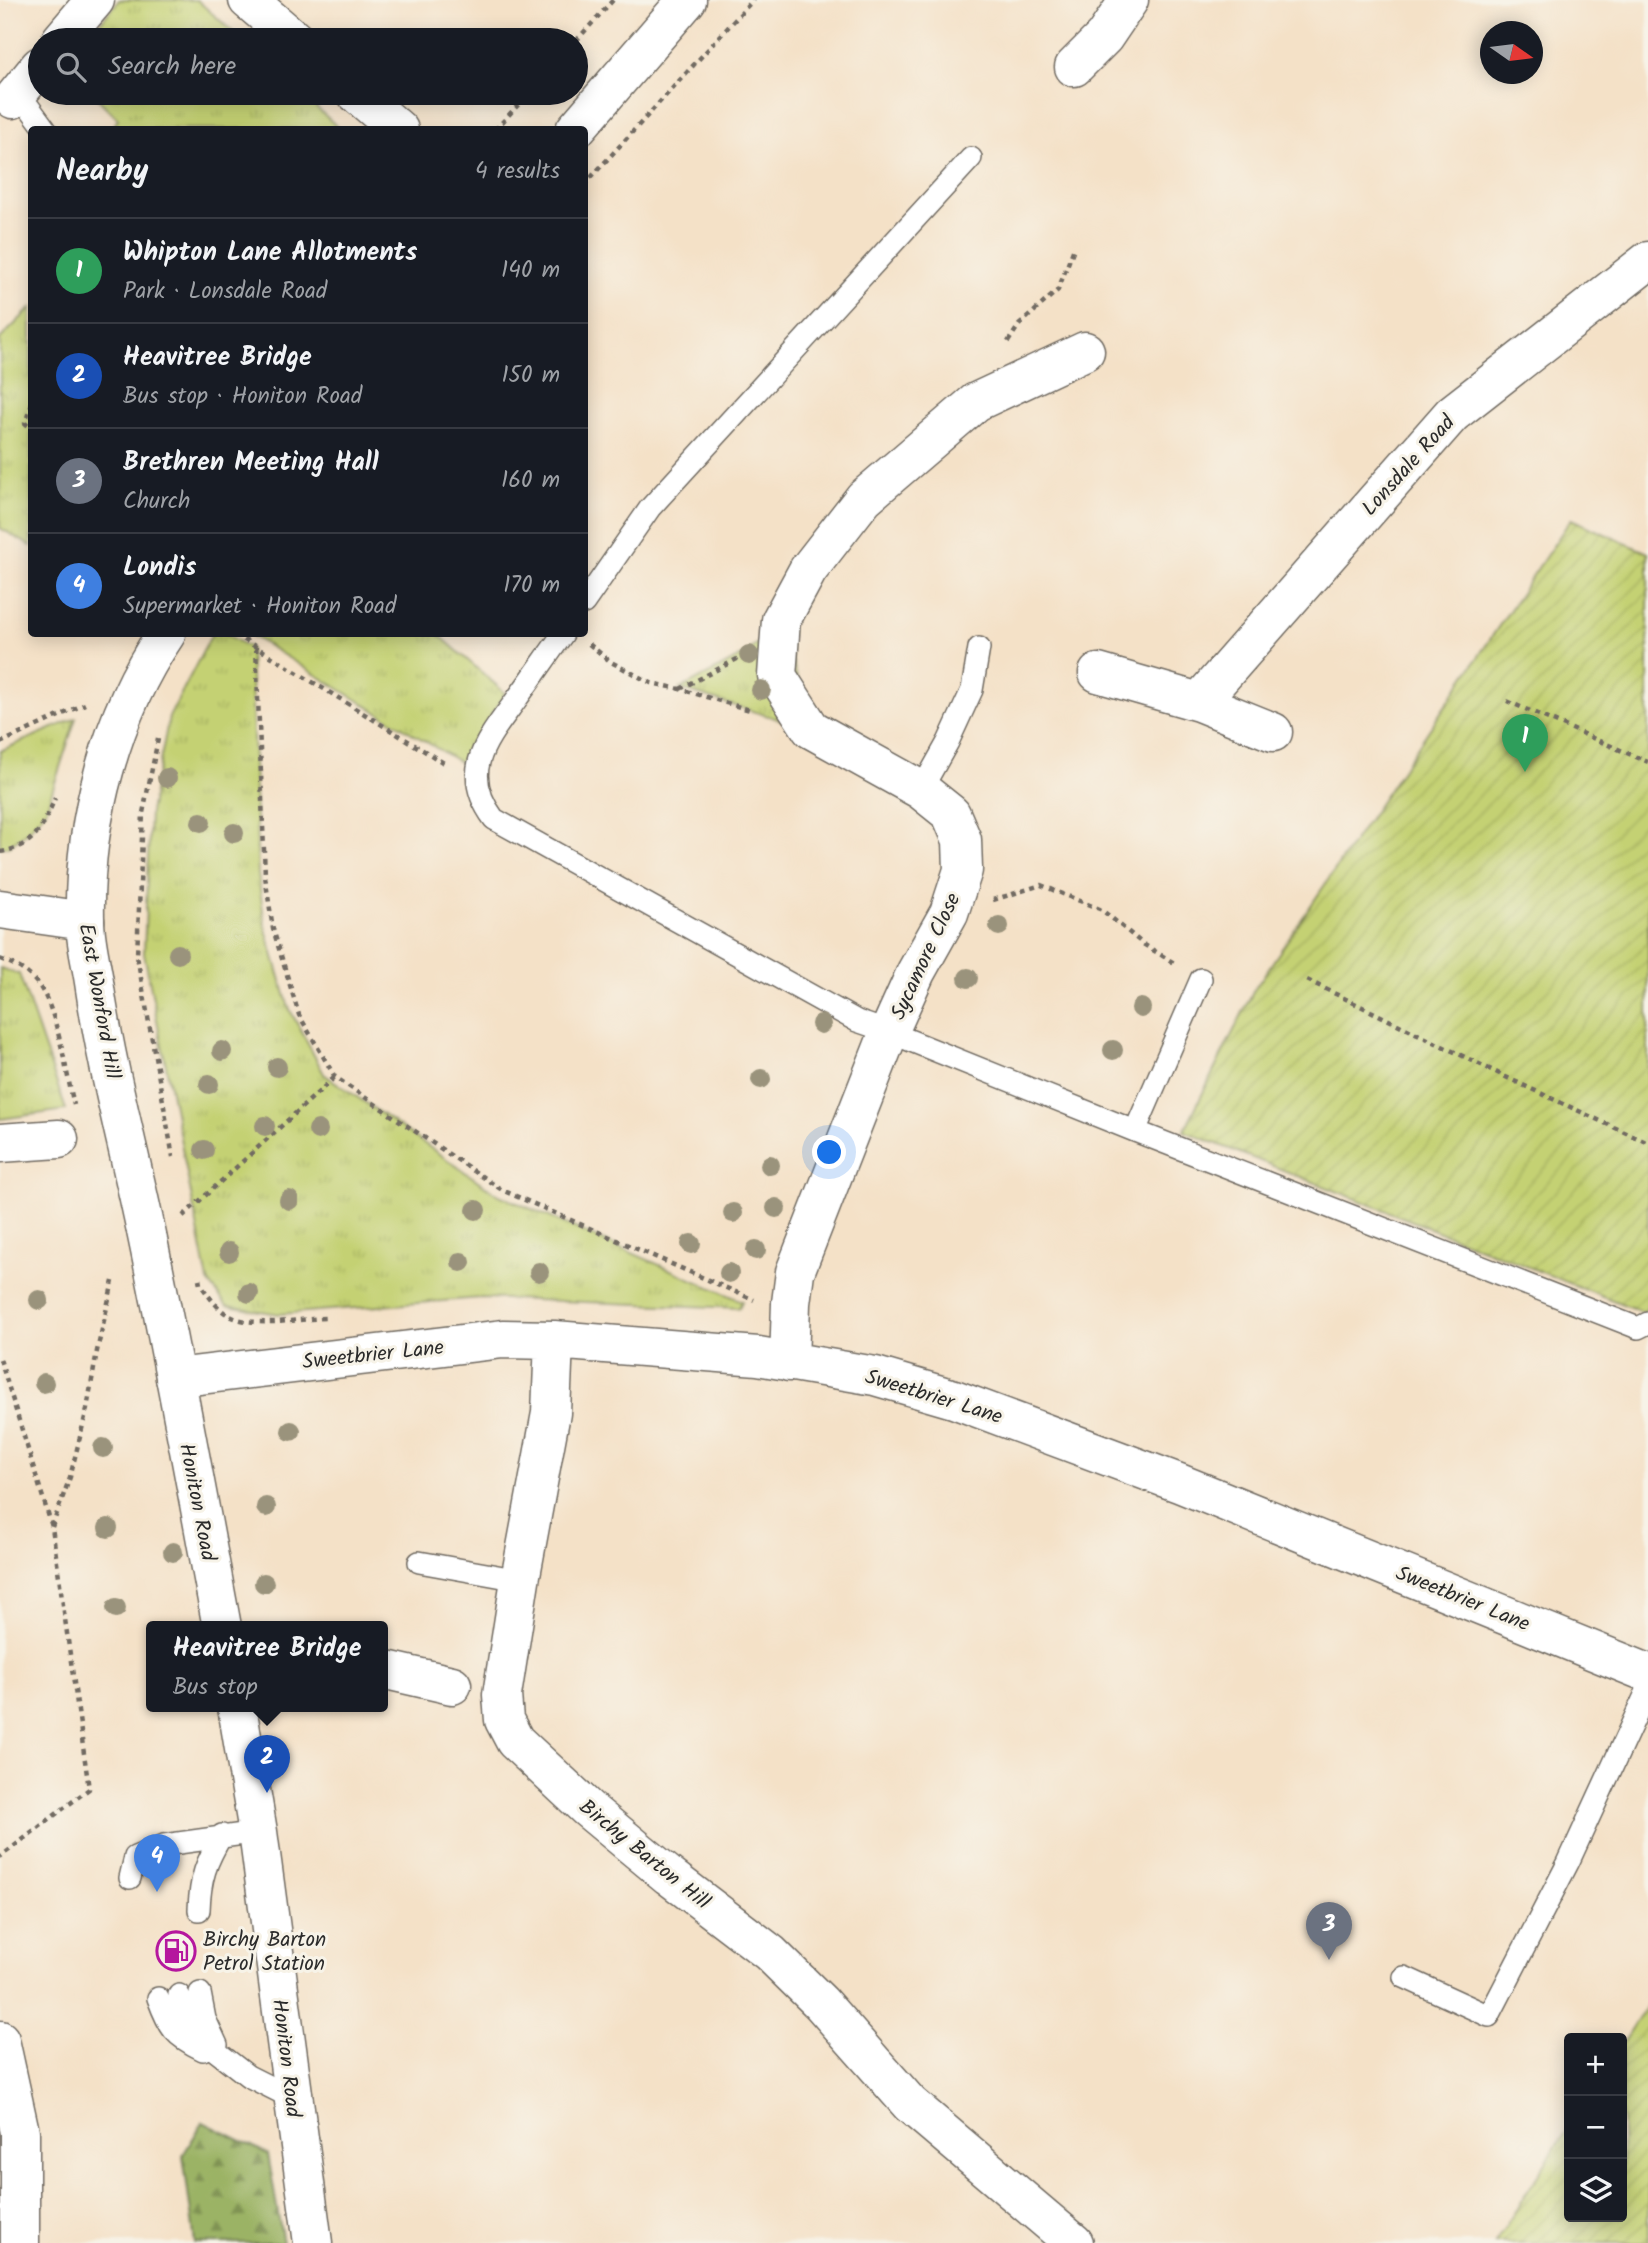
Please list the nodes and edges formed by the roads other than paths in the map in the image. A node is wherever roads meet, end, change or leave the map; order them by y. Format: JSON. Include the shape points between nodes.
{"nodes":[{"id":1,"x":95,"y":0,"type":"edge"},
{"id":2,"x":248,"y":0,"type":"edge"},
{"id":3,"x":687,"y":0,"type":"edge"},
{"id":4,"x":1129,"y":0,"type":"edge"},
{"id":5,"x":71,"y":28,"type":"edge"},
{"id":6,"x":281,"y":28,"type":"edge"},
{"id":7,"x":1074,"y":67,"type":"dead end"},
{"id":8,"x":34,"y":105,"type":"edge"},
{"id":9,"x":370,"y":105,"type":"edge"},
{"id":10,"x":44,"y":126,"type":"edge"},
{"id":11,"x":394,"y":126,"type":"edge"},
{"id":12,"x":578,"y":126,"type":"edge"},
{"id":13,"x":971,"y":158,"type":"dead end"},
{"id":14,"x":1648,"y":261,"type":"edge"},
{"id":15,"x":1085,"y":351,"type":"dead end"},
{"id":16,"x":588,"y":597,"type":"edge"},
{"id":17,"x":164,"y":637,"type":"edge"},
{"id":18,"x":561,"y":637,"type":"edge"},
{"id":19,"x":979,"y":648,"type":"dead end"},
{"id":20,"x":1098,"y":673,"type":"dead end"},
{"id":21,"x":1199,"y":702,"type":"junction"},
{"id":22,"x":1273,"y":732,"type":"dead end"},
{"id":23,"x":921,"y":790,"type":"junction"},
{"id":24,"x":0,"y":909,"type":"edge"},
{"id":25,"x":85,"y":921,"type":"junction"},
{"id":26,"x":1201,"y":979,"type":"road end"},
{"id":27,"x":889,"y":1032,"type":"junction"},
{"id":28,"x":67,"y":1124,"type":"road end"},
{"id":29,"x":1135,"y":1131,"type":"junction"},
{"id":30,"x":0,"y":1143,"type":"edge"},
{"id":31,"x":1648,"y":1324,"type":"edge"},
{"id":32,"x":554,"y":1340,"type":"junction"},
{"id":33,"x":789,"y":1362,"type":"junction"},
{"id":34,"x":174,"y":1378,"type":"junction"},
{"id":35,"x":419,"y":1562,"type":"dead end"},
{"id":36,"x":520,"y":1580,"type":"junction"},
{"id":37,"x":221,"y":1621,"type":"edge"},
{"id":38,"x":388,"y":1670,"type":"edge"},
{"id":39,"x":1648,"y":1673,"type":"edge"},
{"id":40,"x":452,"y":1685,"type":"dead end"},
{"id":41,"x":1648,"y":1689,"type":"edge"},
{"id":42,"x":237,"y":1712,"type":"edge"},
{"id":43,"x":240,"y":1834,"type":"junction"},
{"id":44,"x":130,"y":1878,"type":"dead end"},
{"id":45,"x":199,"y":1910,"type":"dead end"},
{"id":46,"x":1404,"y":1977,"type":"dead end"},
{"id":47,"x":0,"y":2039,"type":"edge"},
{"id":48,"x":228,"y":2061,"type":"junction"},
{"id":49,"x":292,"y":2098,"type":"junction"},
{"id":50,"x":20,"y":2243,"type":"edge"},
{"id":51,"x":313,"y":2243,"type":"edge"},
{"id":52,"x":1074,"y":2243,"type":"edge"}],
"edges":[{"from":1,"to":5,"type":"street"},
{"from":2,"to":6,"type":"street"},
{"from":3,"to":12,"type":"street"},
{"from":4,"to":7,"type":"street","via":[[1104,37]]},
{"from":8,"to":10,"type":"lane"},
{"from":9,"to":11,"type":"street"},
{"from":13,"to":16,"type":"lane","via":[[650,508]]},
{"from":14,"to":21,"type":"street","name":"Lonsdale Road","via":[[1452,414]]},
{"from":15,"to":23,"type":"street","name":"Sycamore Close","via":[[976,402],[864,498],[808,570],[781,620],[777,676],[811,729]]},
{"from":17,"to":25,"type":"street","name":"East Wonford Hill","via":[[137,681],[106,763],[89,836]]},
{"from":18,"to":27,"type":"lane","via":[[485,744],[478,784],[483,805],[494,820],[857,1021]]},
{"from":19,"to":23,"type":"lane","via":[[972,690]]},
{"from":20,"to":21,"type":"street"},
{"from":21,"to":22,"type":"street"},
{"from":23,"to":27,"type":"street","name":"Sycamore Close","via":[[951,814],[962,840],[963,870],[949,913]]},
{"from":24,"to":25,"type":"street"},
{"from":25,"to":34,"type":"street","name":"East Wonford Hill","via":[[100,1025]]},
{"from":26,"to":29,"type":"lane"},
{"from":27,"to":29,"type":"lane"},
{"from":27,"to":33,"type":"street","name":"Sycamore Close","via":[[795,1272]]},
{"from":28,"to":30,"type":"street"},
{"from":29,"to":31,"type":"lane","via":[[1638,1328]]},
{"from":32,"to":33,"type":"street","name":"Sweetbrier Lane"},
{"from":32,"to":34,"type":"street","name":"Sweetbrier Lane","via":[[503,1339]]},
{"from":32,"to":36,"type":"street","name":"Birchy Barton Hill","via":[[551,1413]]},
{"from":33,"to":39,"type":"street","name":"Sweetbrier Lane","via":[[875,1376],[967,1403]]},
{"from":34,"to":37,"type":"street","name":"Honiton Road"},
{"from":35,"to":36,"type":"lane"},
{"from":36,"to":52,"type":"street","name":"Birchy Barton Hill","via":[[502,1695],[504,1720],[515,1741],[588,1809],[770,1953],[910,2104]]},
{"from":38,"to":40,"type":"street"},
{"from":41,"to":46,"type":"lane","via":[[1568,1863],[1489,2016]]},
{"from":42,"to":43,"type":"street","name":"Honiton Road"},
{"from":43,"to":44,"type":"lane","via":[[164,1844],[135,1857]]},
{"from":43,"to":45,"type":"lane","via":[[206,1862]]},
{"from":43,"to":49,"type":"street","name":"Honiton Road"},
{"from":47,"to":50,"type":"street","via":[[20,2132]]},
{"from":48,"to":48,"type":"lane","via":[[187,2042],[168,2025],[179,1996],[205,2019]]},
{"from":48,"to":49,"type":"lane"},
{"from":49,"to":51,"type":"street","name":"Honiton Road"}]}
